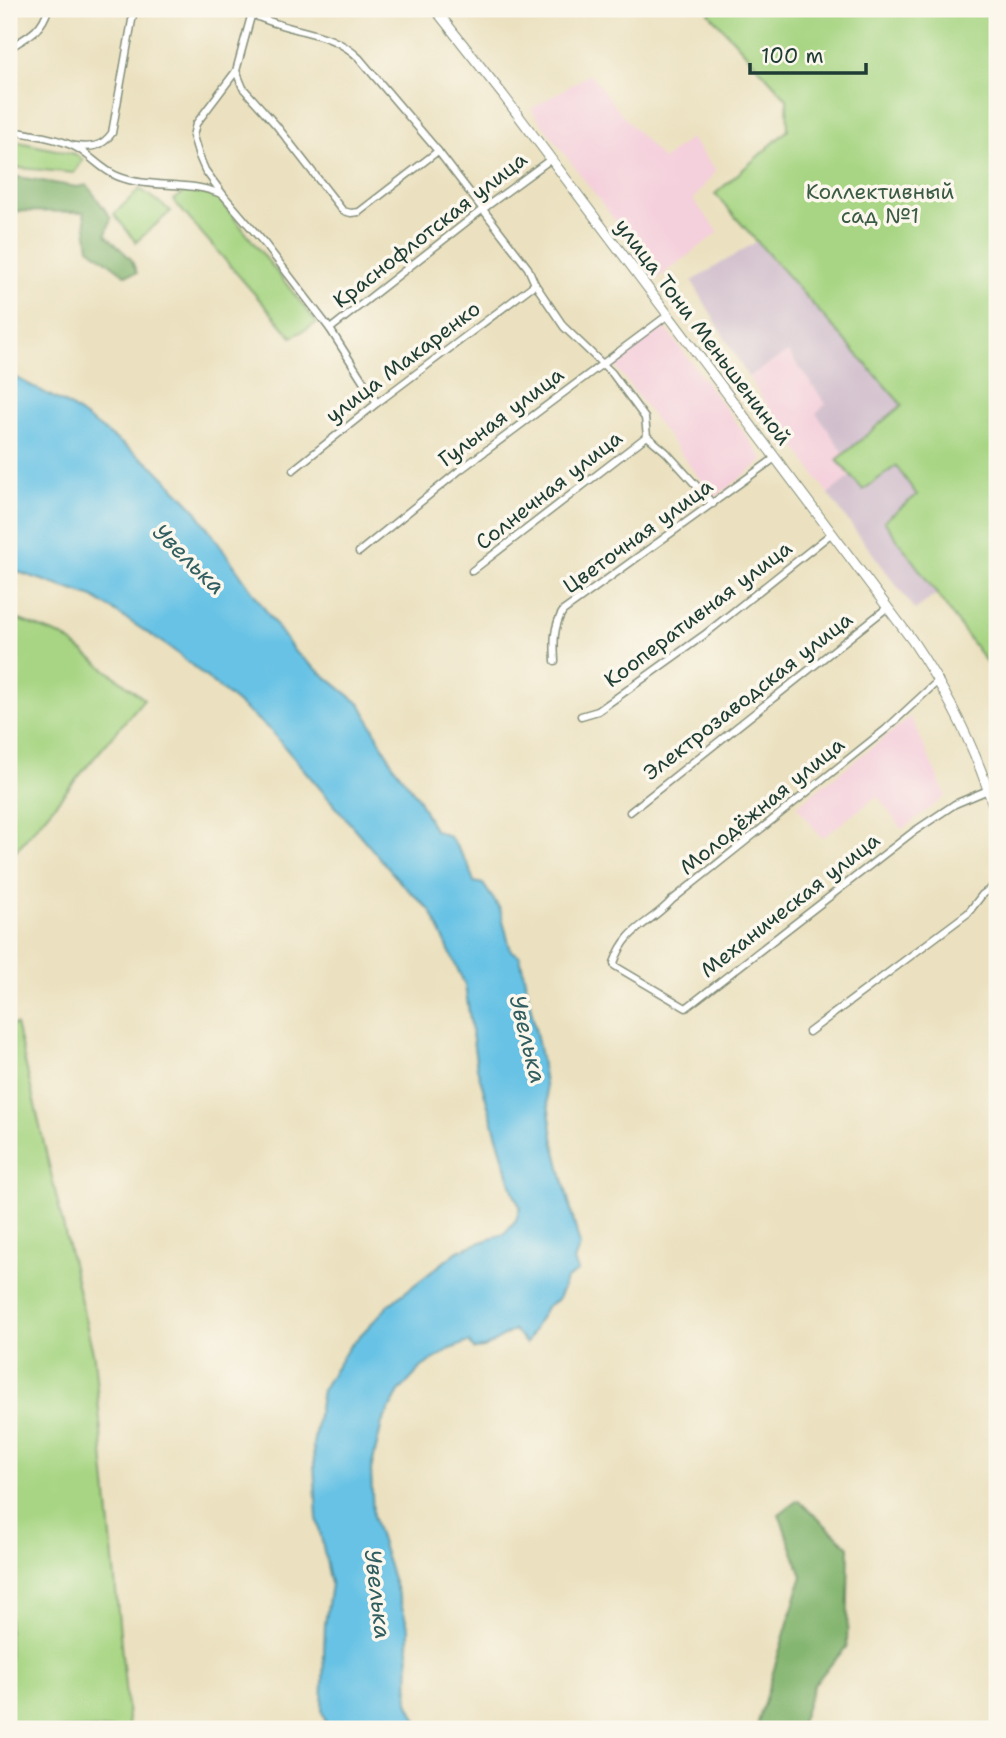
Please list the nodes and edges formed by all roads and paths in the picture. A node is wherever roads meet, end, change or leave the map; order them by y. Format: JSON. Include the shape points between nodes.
{"nodes":[{"id":1,"x":48,"y":9,"type":"edge"},
{"id":2,"x":134,"y":9,"type":"edge"},
{"id":3,"x":236,"y":9,"type":"edge"},
{"id":4,"x":435,"y":9,"type":"edge"},
{"id":5,"x":253,"y":11,"type":"edge"},
{"id":6,"x":9,"y":48,"type":"edge"},
{"id":7,"x":236,"y":71,"type":"junction"},
{"id":8,"x":9,"y":131,"type":"edge"},
{"id":9,"x":75,"y":146,"type":"junction"},
{"id":10,"x":438,"y":151,"type":"junction"},
{"id":11,"x":551,"y":159,"type":"junction"},
{"id":12,"x":224,"y":196,"type":"junction"},
{"id":13,"x":483,"y":209,"type":"junction"},
{"id":14,"x":535,"y":284,"type":"junction"},
{"id":15,"x":668,"y":315,"type":"junction"},
{"id":16,"x":330,"y":329,"type":"junction"},
{"id":17,"x":600,"y":363,"type":"junction"},
{"id":18,"x":377,"y":403,"type":"junction"},
{"id":19,"x":647,"y":436,"type":"junction"},
{"id":20,"x":775,"y":458,"type":"junction"},
{"id":21,"x":293,"y":470,"type":"dead end"},
{"id":22,"x":713,"y":504,"type":"junction"},
{"id":23,"x":832,"y":533,"type":"junction"},
{"id":24,"x":359,"y":552,"type":"dead end"},
{"id":25,"x":472,"y":570,"type":"dead end"},
{"id":26,"x":888,"y":607,"type":"junction"},
{"id":27,"x":555,"y":661,"type":"dead end"},
{"id":28,"x":939,"y":680,"type":"junction"},
{"id":29,"x":581,"y":716,"type":"dead end"},
{"id":30,"x":988,"y":790,"type":"junction"},
{"id":31,"x":630,"y":812,"type":"dead end"},
{"id":32,"x":997,"y":819,"type":"edge"},
{"id":33,"x":997,"y":884,"type":"edge"},
{"id":34,"x":614,"y":965,"type":"joint"},
{"id":35,"x":809,"y":1032,"type":"dead end"}],
"edges":[{"from":1,"to":6,"type":"street","via":[[34,33]]},
{"from":2,"to":9,"type":"street","via":[[112,132],[98,146]]},
{"from":3,"to":5,"type":"street"},
{"from":4,"to":11,"type":"main road","name":"улица Тони Меньшениной"},
{"from":5,"to":7,"type":"street"},
{"from":5,"to":10,"type":"street","via":[[348,46]]},
{"from":7,"to":10,"type":"street","via":[[243,88],[343,211],[359,212]]},
{"from":7,"to":12,"type":"street","via":[[193,136],[205,170]]},
{"from":8,"to":9,"type":"street"},
{"from":9,"to":12,"type":"street","via":[[115,176],[194,186]]},
{"from":10,"to":13,"type":"street"},
{"from":11,"to":13,"type":"street","name":"Краснофлотская улица"},
{"from":11,"to":15,"type":"main road","name":"улица Тони Меньшениной"},
{"from":12,"to":16,"type":"street"},
{"from":13,"to":14,"type":"street"},
{"from":13,"to":16,"type":"street","name":"Краснофлотская улица"},
{"from":14,"to":17,"type":"street","via":[[565,327]]},
{"from":14,"to":18,"type":"street","name":"улица Макаренко"},
{"from":15,"to":17,"type":"street","name":"Гульная улица"},
{"from":15,"to":20,"type":"main road","name":"улица Тони Меньшениной"},
{"from":16,"to":18,"type":"street"},
{"from":17,"to":19,"type":"street","via":[[645,418]]},
{"from":17,"to":24,"type":"street","name":"Гульная улица"},
{"from":18,"to":21,"type":"street","name":"улица Макаренко"},
{"from":19,"to":22,"type":"street"},
{"from":19,"to":25,"type":"street","name":"Солнечная улица"},
{"from":20,"to":22,"type":"street","name":"Цветочная улица"},
{"from":20,"to":23,"type":"main road","name":"улица Тони Меньшениной"},
{"from":22,"to":27,"type":"street","name":"Цветочная улица","via":[[563,611],[554,638]]},
{"from":23,"to":26,"type":"main road","name":"улица Тони Меньшениной"},
{"from":23,"to":29,"type":"street","name":"Кооперативная улица","via":[[693,643],[598,712]]},
{"from":26,"to":28,"type":"main road","name":"улица Тони Меньшениной"},
{"from":26,"to":31,"type":"street","name":"Электрозаводская улица"},
{"from":28,"to":30,"type":"main road","name":"улица Тони Меньшениной"},
{"from":28,"to":34,"type":"street","name":"Молодёжная улица","via":[[886,729],[633,931],[620,946]]},
{"from":30,"to":32,"type":"main road","name":"улица Тони Меньшениной"},
{"from":30,"to":34,"type":"street","name":"Механическая улица","via":[[955,804],[913,831],[686,1008]]},
{"from":33,"to":35,"type":"street","via":[[968,913]]}]}
